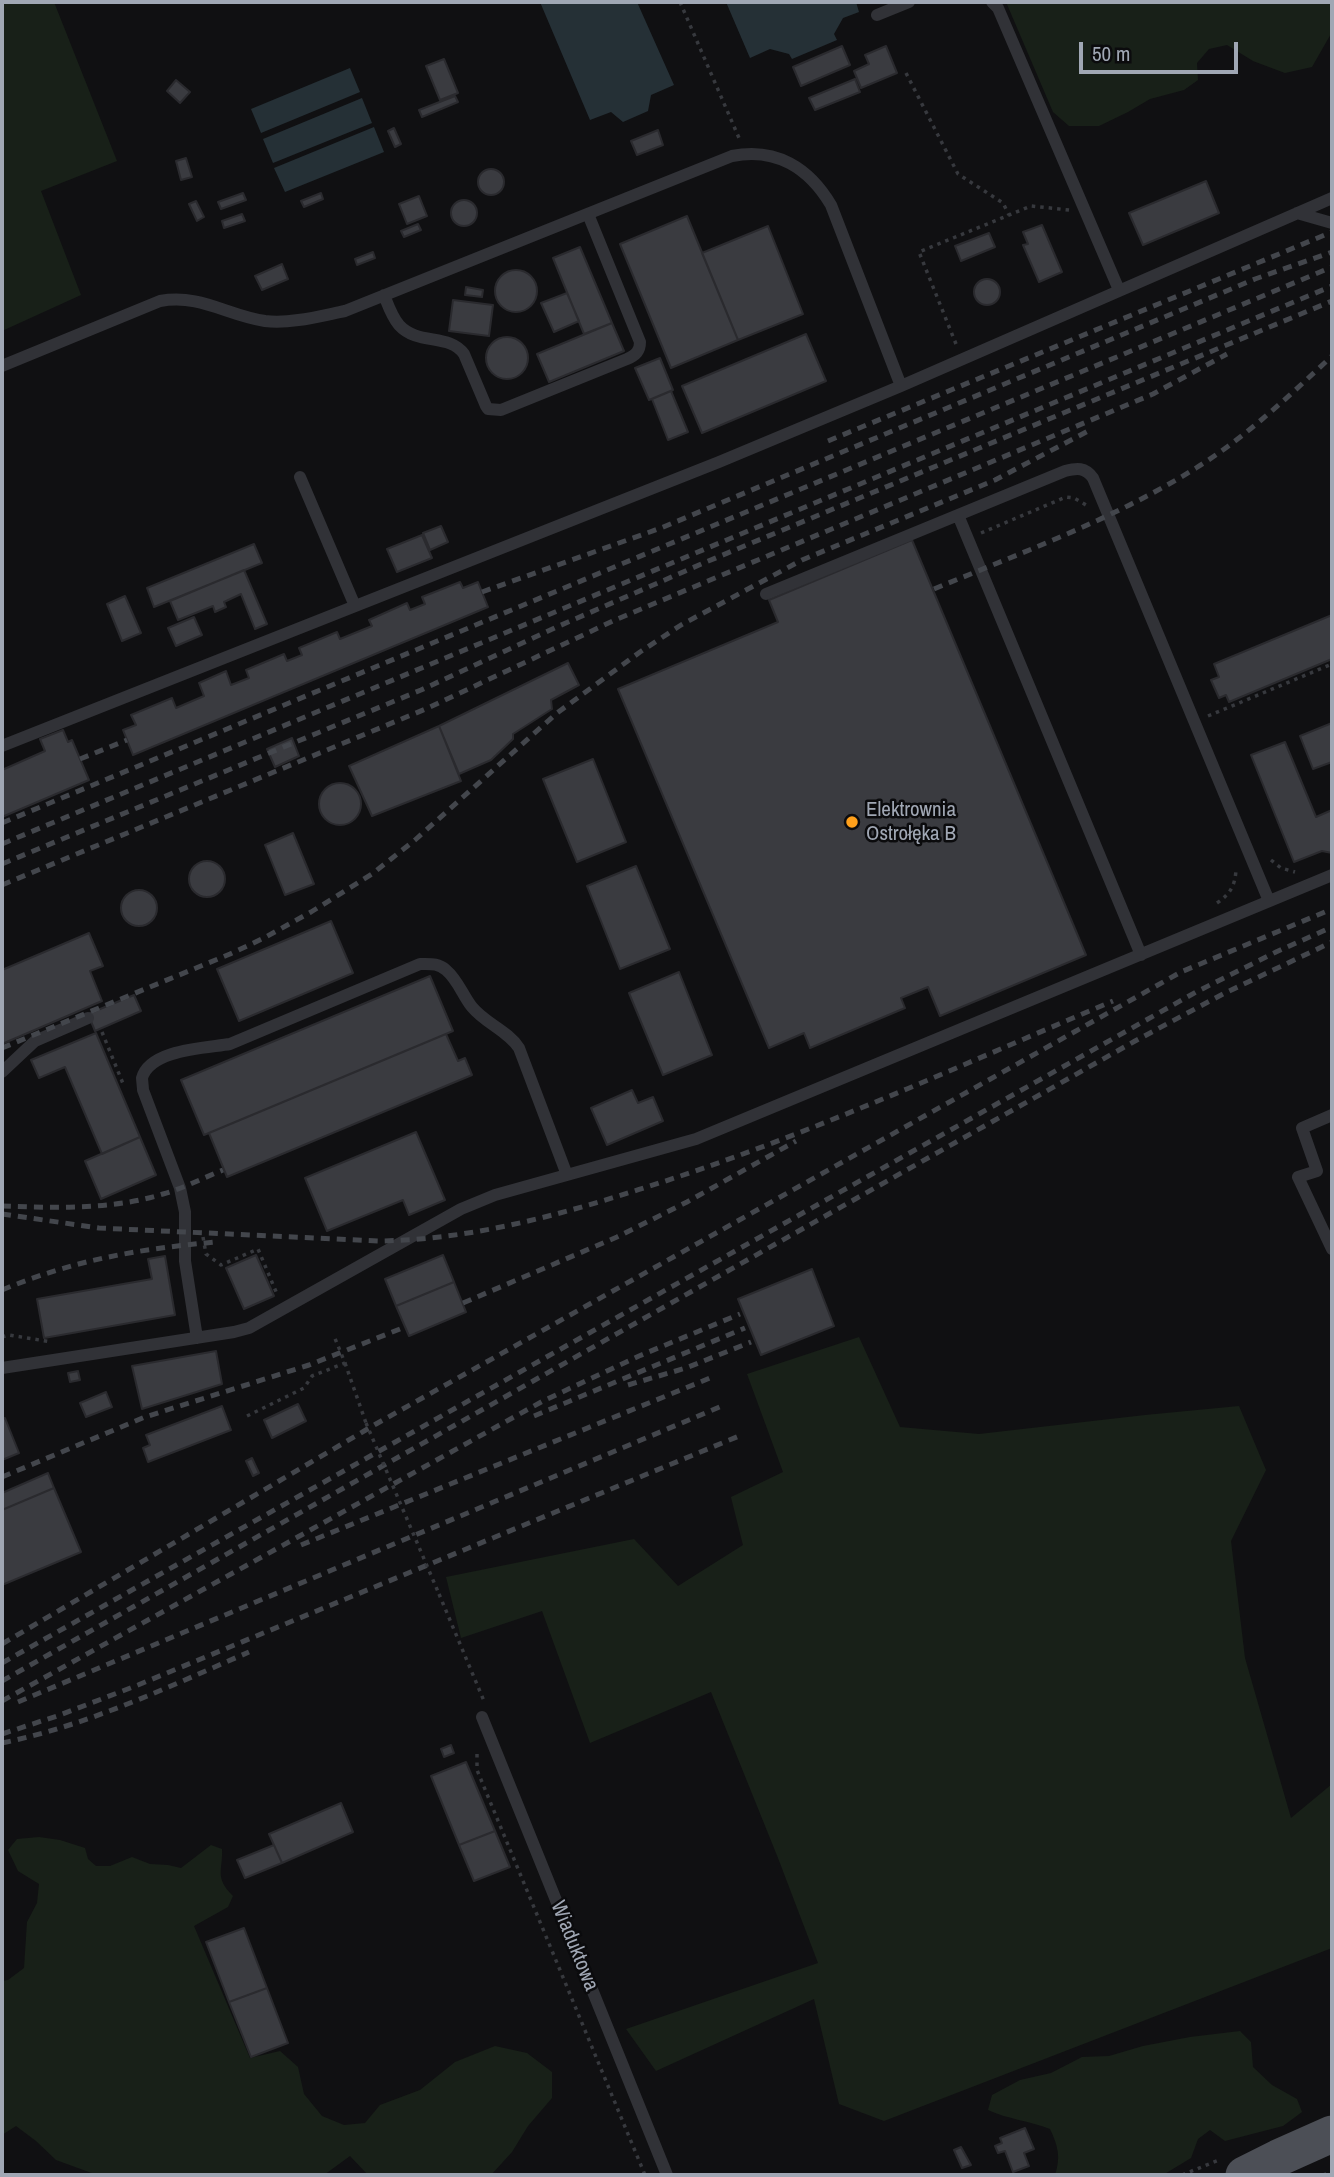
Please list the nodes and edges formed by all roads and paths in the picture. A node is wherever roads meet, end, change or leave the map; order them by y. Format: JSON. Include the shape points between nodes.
{"nodes":[{"id":1,"x":680,"y":2,"type":"edge"},
{"id":2,"x":909,"y":2,"type":"edge"},
{"id":3,"x":992,"y":2,"type":"edge"},
{"id":4,"x":877,"y":15,"type":"dead end"},
{"id":5,"x":906,"y":73,"type":"dead end"},
{"id":6,"x":746,"y":153,"type":"junction"},
{"id":7,"x":1332,"y":198,"type":"edge"},
{"id":8,"x":1086,"y":212,"type":"junction"},
{"id":9,"x":1297,"y":213,"type":"junction"},
{"id":10,"x":588,"y":214,"type":"junction"},
{"id":11,"x":1009,"y":215,"type":"junction"},
{"id":12,"x":1332,"y":223,"type":"edge"},
{"id":13,"x":1119,"y":290,"type":"junction"},
{"id":14,"x":384,"y":295,"type":"junction"},
{"id":15,"x":962,"y":359,"type":"junction"},
{"id":16,"x":2,"y":366,"type":"edge"},
{"id":17,"x":901,"y":386,"type":"junction"},
{"id":18,"x":300,"y":477,"type":"dead end"},
{"id":19,"x":1093,"y":512,"type":"dead end"},
{"id":20,"x":958,"y":515,"type":"junction"},
{"id":21,"x":968,"y":539,"type":"junction"},
{"id":22,"x":766,"y":594,"type":"dead end"},
{"id":23,"x":355,"y":606,"type":"junction"},
{"id":24,"x":1332,"y":664,"type":"edge"},
{"id":25,"x":1206,"y":717,"type":"dead end"},
{"id":26,"x":2,"y":746,"type":"edge"},
{"id":27,"x":1236,"y":861,"type":"dead end"},
{"id":28,"x":1332,"y":876,"type":"edge"},
{"id":29,"x":1269,"y":901,"type":"junction"},
{"id":30,"x":1214,"y":905,"type":"dead end"},
{"id":31,"x":1141,"y":955,"type":"junction"},
{"id":32,"x":88,"y":1018,"type":"dead end"},
{"id":33,"x":102,"y":1032,"type":"dead end"},
{"id":34,"x":2,"y":1073,"type":"edge"},
{"id":35,"x":128,"y":1096,"type":"dead end"},
{"id":36,"x":1332,"y":1115,"type":"edge"},
{"id":37,"x":567,"y":1175,"type":"junction"},
{"id":38,"x":203,"y":1233,"type":"dead end"},
{"id":39,"x":1332,"y":1249,"type":"edge"},
{"id":40,"x":279,"y":1299,"type":"dead end"},
{"id":41,"x":334,"y":1336,"type":"dead end"},
{"id":42,"x":2,"y":1337,"type":"edge"},
{"id":43,"x":197,"y":1338,"type":"junction"},
{"id":44,"x":57,"y":1343,"type":"dead end"},
{"id":45,"x":345,"y":1363,"type":"junction"},
{"id":46,"x":2,"y":1368,"type":"edge"},
{"id":47,"x":247,"y":1416,"type":"dead end"},
{"id":48,"x":467,"y":1657,"type":"dead end"},
{"id":49,"x":482,"y":1717,"type":"dead end"},
{"id":50,"x":1332,"y":2134,"type":"edge"},
{"id":51,"x":1332,"y":2155,"type":"edge"},
{"id":52,"x":1332,"y":2172,"type":"edge"},
{"id":53,"x":667,"y":2175,"type":"edge"},
{"id":54,"x":1244,"y":2175,"type":"edge"},
{"id":55,"x":1270,"y":2175,"type":"edge"},
{"id":56,"x":1323,"y":2175,"type":"edge"}],
"edges":[{"from":1,"to":6,"type":"path"},
{"from":2,"to":4,"type":"lane"},
{"from":3,"to":8,"type":"lane"},
{"from":5,"to":11,"type":"path","via":[[958,174],[1003,203]]},
{"from":6,"to":10,"type":"lane"},
{"from":6,"to":17,"type":"lane","via":[[769,154],[790,163],[821,188]]},
{"from":7,"to":9,"type":"lane"},
{"from":8,"to":11,"type":"path","via":[[1031,206]]},
{"from":8,"to":13,"type":"lane"},
{"from":9,"to":12,"type":"lane"},
{"from":9,"to":13,"type":"lane"},
{"from":10,"to":14,"type":"lane"},
{"from":10,"to":14,"type":"lane","via":[[640,348],[627,359],[501,410],[488,410],[458,347],[410,334],[399,325]]},
{"from":11,"to":15,"type":"path","via":[[919,252]]},
{"from":13,"to":15,"type":"lane"},
{"from":14,"to":16,"type":"lane","via":[[334,313],[267,321],[193,299],[160,300]]},
{"from":15,"to":17,"type":"lane"},
{"from":17,"to":23,"type":"lane"},
{"from":18,"to":23,"type":"lane"},
{"from":19,"to":21,"type":"path","via":[[1088,505],[1066,497]]},
{"from":20,"to":21,"type":"lane"},
{"from":20,"to":22,"type":"lane"},
{"from":20,"to":29,"type":"lane","via":[[1065,471],[1089,472]]},
{"from":21,"to":31,"type":"lane"},
{"from":23,"to":26,"type":"lane"},
{"from":24,"to":25,"type":"path"},
{"from":27,"to":30,"type":"path","via":[[1233,887]]},
{"from":28,"to":29,"type":"lane"},
{"from":29,"to":31,"type":"lane"},
{"from":31,"to":37,"type":"lane","via":[[696,1139]]},
{"from":32,"to":34,"type":"lane","via":[[34,1041]]},
{"from":33,"to":35,"type":"path"},
{"from":36,"to":39,"type":"lane","via":[[1301,1128],[1317,1171],[1298,1177]]},
{"from":37,"to":43,"type":"lane","via":[[461,1209],[249,1328]]},
{"from":37,"to":43,"type":"lane","via":[[519,1048],[477,1012],[453,977],[436,964],[420,964],[230,1044],[173,1054],[153,1064],[142,1079],[180,1188]]},
{"from":38,"to":40,"type":"path","via":[[206,1254],[222,1265],[258,1250]]},
{"from":41,"to":45,"type":"path"},
{"from":42,"to":44,"type":"path"},
{"from":43,"to":46,"type":"lane"},
{"from":45,"to":47,"type":"path","via":[[312,1376],[304,1388]]},
{"from":45,"to":48,"type":"path","bridge":true,"via":[[366,1423]]},
{"from":49,"to":53,"type":"lane","name":"Wiaduktowa"},
{"from":50,"to":54,"type":"main road"},
{"from":51,"to":55,"type":"main road"},
{"from":52,"to":56,"type":"path"}]}
